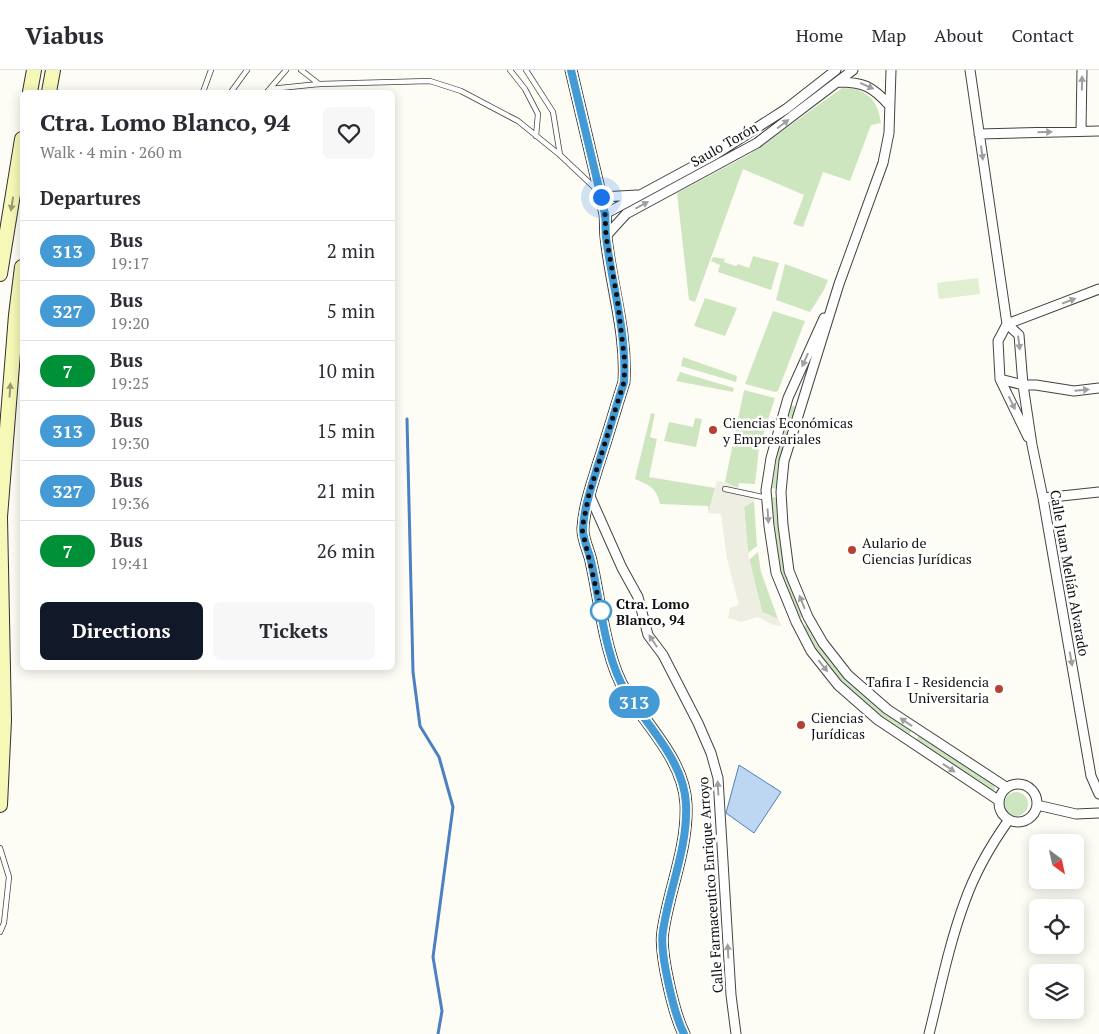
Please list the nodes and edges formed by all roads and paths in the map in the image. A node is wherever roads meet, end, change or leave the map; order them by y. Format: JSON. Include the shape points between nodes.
{"nodes":[{"id":1,"x":34,"y":70,"type":"edge"},
{"id":2,"x":53,"y":70,"type":"edge"},
{"id":3,"x":211,"y":70,"type":"edge"},
{"id":4,"x":247,"y":70,"type":"edge"},
{"id":5,"x":286,"y":70,"type":"edge"},
{"id":6,"x":301,"y":70,"type":"edge"},
{"id":7,"x":510,"y":70,"type":"edge"},
{"id":8,"x":526,"y":70,"type":"edge"},
{"id":9,"x":571,"y":70,"type":"edge"},
{"id":10,"x":836,"y":70,"type":"edge"},
{"id":11,"x":853,"y":70,"type":"edge"},
{"id":12,"x":890,"y":70,"type":"edge"},
{"id":13,"x":970,"y":70,"type":"edge"},
{"id":14,"x":1082,"y":70,"type":"edge"},
{"id":15,"x":838,"y":82,"type":"junction"},
{"id":16,"x":319,"y":84,"type":"junction"},
{"id":17,"x":30,"y":90,"type":"edge"},
{"id":18,"x":49,"y":90,"type":"edge"},
{"id":19,"x":204,"y":90,"type":"edge"},
{"id":20,"x":232,"y":90,"type":"edge"},
{"id":21,"x":269,"y":90,"type":"edge"},
{"id":22,"x":275,"y":90,"type":"edge"},
{"id":23,"x":890,"y":105,"type":"junction"},
{"id":24,"x":1081,"y":130,"type":"junction"},
{"id":25,"x":1099,"y":131,"type":"edge"},
{"id":26,"x":979,"y":134,"type":"junction"},
{"id":27,"x":536,"y":136,"type":"junction"},
{"id":28,"x":20,"y":151,"type":"edge"},
{"id":29,"x":560,"y":155,"type":"junction"},
{"id":30,"x":600,"y":194,"type":"junction"},
{"id":31,"x":639,"y":195,"type":"junction"},
{"id":32,"x":605,"y":214,"type":"junction"},
{"id":33,"x":606,"y":236,"type":"junction"},
{"id":34,"x":0,"y":274,"type":"edge"},
{"id":35,"x":839,"y":284,"type":"junction"},
{"id":36,"x":1099,"y":289,"type":"edge"},
{"id":37,"x":20,"y":300,"type":"edge"},
{"id":38,"x":19,"y":316,"type":"edge"},
{"id":39,"x":1007,"y":324,"type":"junction"},
{"id":40,"x":1000,"y":379,"type":"junction"},
{"id":41,"x":1023,"y":385,"type":"junction"},
{"id":42,"x":1099,"y":388,"type":"edge"},
{"id":43,"x":3,"y":437,"type":"edge"},
{"id":44,"x":1032,"y":445,"type":"junction"},
{"id":45,"x":724,"y":489,"type":"dead end"},
{"id":46,"x":1099,"y":492,"type":"edge"},
{"id":47,"x":589,"y":494,"type":"junction"},
{"id":48,"x":767,"y":498,"type":"junction"},
{"id":49,"x":1043,"y":498,"type":"junction"},
{"id":50,"x":1006,"y":787,"type":"junction"},
{"id":51,"x":1099,"y":794,"type":"edge"},
{"id":52,"x":998,"y":800,"type":"junction"},
{"id":53,"x":0,"y":805,"type":"edge"},
{"id":54,"x":1037,"y":805,"type":"junction"},
{"id":55,"x":1097,"y":814,"type":"edge"},
{"id":56,"x":1008,"y":821,"type":"junction"},
{"id":57,"x":0,"y":848,"type":"edge"},
{"id":58,"x":0,"y":932,"type":"edge"},
{"id":59,"x":684,"y":1034,"type":"edge"},
{"id":60,"x":736,"y":1034,"type":"edge"},
{"id":61,"x":929,"y":1034,"type":"edge"}],
"edges":[{"from":1,"to":17,"type":"main road"},
{"from":2,"to":18,"type":"main road"},
{"from":3,"to":19,"type":"lane"},
{"from":4,"to":20,"type":"lane"},
{"from":5,"to":21,"type":"lane"},
{"from":6,"to":16,"type":"lane"},
{"from":7,"to":27,"type":"lane","via":[[526,89],[538,114]]},
{"from":8,"to":29,"type":"lane","via":[[553,112]]},
{"from":9,"to":30,"type":"street"},
{"from":10,"to":31,"type":"street","name":"Saulo Torón","via":[[786,109],[716,154]]},
{"from":11,"to":15,"type":"street","name":"Saulo Torón"},
{"from":12,"to":23,"type":"street"},
{"from":13,"to":26,"type":"street","name":"Calle Juan Melián Alvarado"},
{"from":24,"to":14,"type":"street","one_way":true},
{"from":15,"to":23,"type":"street","one_way":true,"via":[[864,84],[877,91]]},
{"from":33,"to":15,"type":"street","name":"Saulo Torón","one_way":true,"via":[[626,214],[758,143]]},
{"from":16,"to":22,"type":"lane"},
{"from":16,"to":27,"type":"lane","via":[[430,81],[461,90],[518,121]]},
{"from":23,"to":35,"type":"street","via":[[883,163]]},
{"from":24,"to":25,"type":"street"},
{"from":26,"to":24,"type":"street","one_way":true},
{"from":26,"to":39,"type":"street","name":"Calle Juan Melián Alvarado","one_way":true},
{"from":27,"to":29,"type":"lane"},
{"from":28,"to":34,"type":"main road","one_way":true},
{"from":29,"to":30,"type":"lane"},
{"from":30,"to":31,"type":"street"},
{"from":30,"to":32,"type":"street"},
{"from":31,"to":32,"type":"street","name":"Saulo Torón"},
{"from":32,"to":33,"type":"street"},
{"from":33,"to":47,"type":"street","via":[[617,297],[625,363],[624,382]]},
{"from":35,"to":48,"type":"street","one_way":true,"via":[[788,398],[771,458]]},
{"from":50,"to":35,"type":"street","one_way":true,"via":[[887,709],[848,675],[823,644],[808,617],[790,571],[782,517],[784,461]]},
{"from":39,"to":36,"type":"street","one_way":true},
{"from":37,"to":38,"type":"main road"},
{"from":43,"to":38,"type":"main road","one_way":true},
{"from":39,"to":40,"type":"street","name":"Calle Juan Melián Alvarado","via":[[998,341]]},
{"from":39,"to":41,"type":"street","name":"Calle Juan Melián Alvarado","one_way":true,"via":[[1019,335]]},
{"from":40,"to":41,"type":"street"},
{"from":40,"to":44,"type":"street","name":"Calle Juan Melián Alvarado","one_way":true},
{"from":41,"to":42,"type":"street","one_way":true,"via":[[1074,391]]},
{"from":41,"to":44,"type":"street","name":"Calle Juan Melián Alvarado"},
{"from":43,"to":53,"type":"main road","via":[[0,517],[4,720]]},
{"from":44,"to":49,"type":"street","name":"Calle Juan Melián Alvarado"},
{"from":45,"to":48,"type":"lane"},
{"from":46,"to":49,"type":"street"},
{"from":47,"to":59,"type":"street","via":[[582,529],[611,657],[625,691],[670,756],[680,778],[686,804],[684,835],[662,932],[663,955],[678,1022]]},
{"from":60,"to":47,"type":"street","name":"Calle Farmaceutico Enrique Arroyo","one_way":true,"via":[[718,778],[711,752],[663,655],[648,635],[638,597]]},
{"from":48,"to":52,"type":"street","one_way":true,"via":[[776,573],[812,651],[838,685],[878,720]]},
{"from":49,"to":51,"type":"street","name":"Calle Juan Melián Alvarado","one_way":true,"via":[[1091,776]]},
{"from":50,"to":52,"type":"street"},
{"from":50,"to":54,"type":"street","via":[[1017,783],[1028,786],[1036,795]]},
{"from":52,"to":56,"type":"street","via":[[999,812]]},
{"from":54,"to":55,"type":"street","via":[[1076,814]]},
{"from":54,"to":56,"type":"street","via":[[1027,820]]},
{"from":56,"to":61,"type":"street","via":[[994,841],[965,900]]},
{"from":57,"to":58,"type":"lane","via":[[9,877]]}]}
